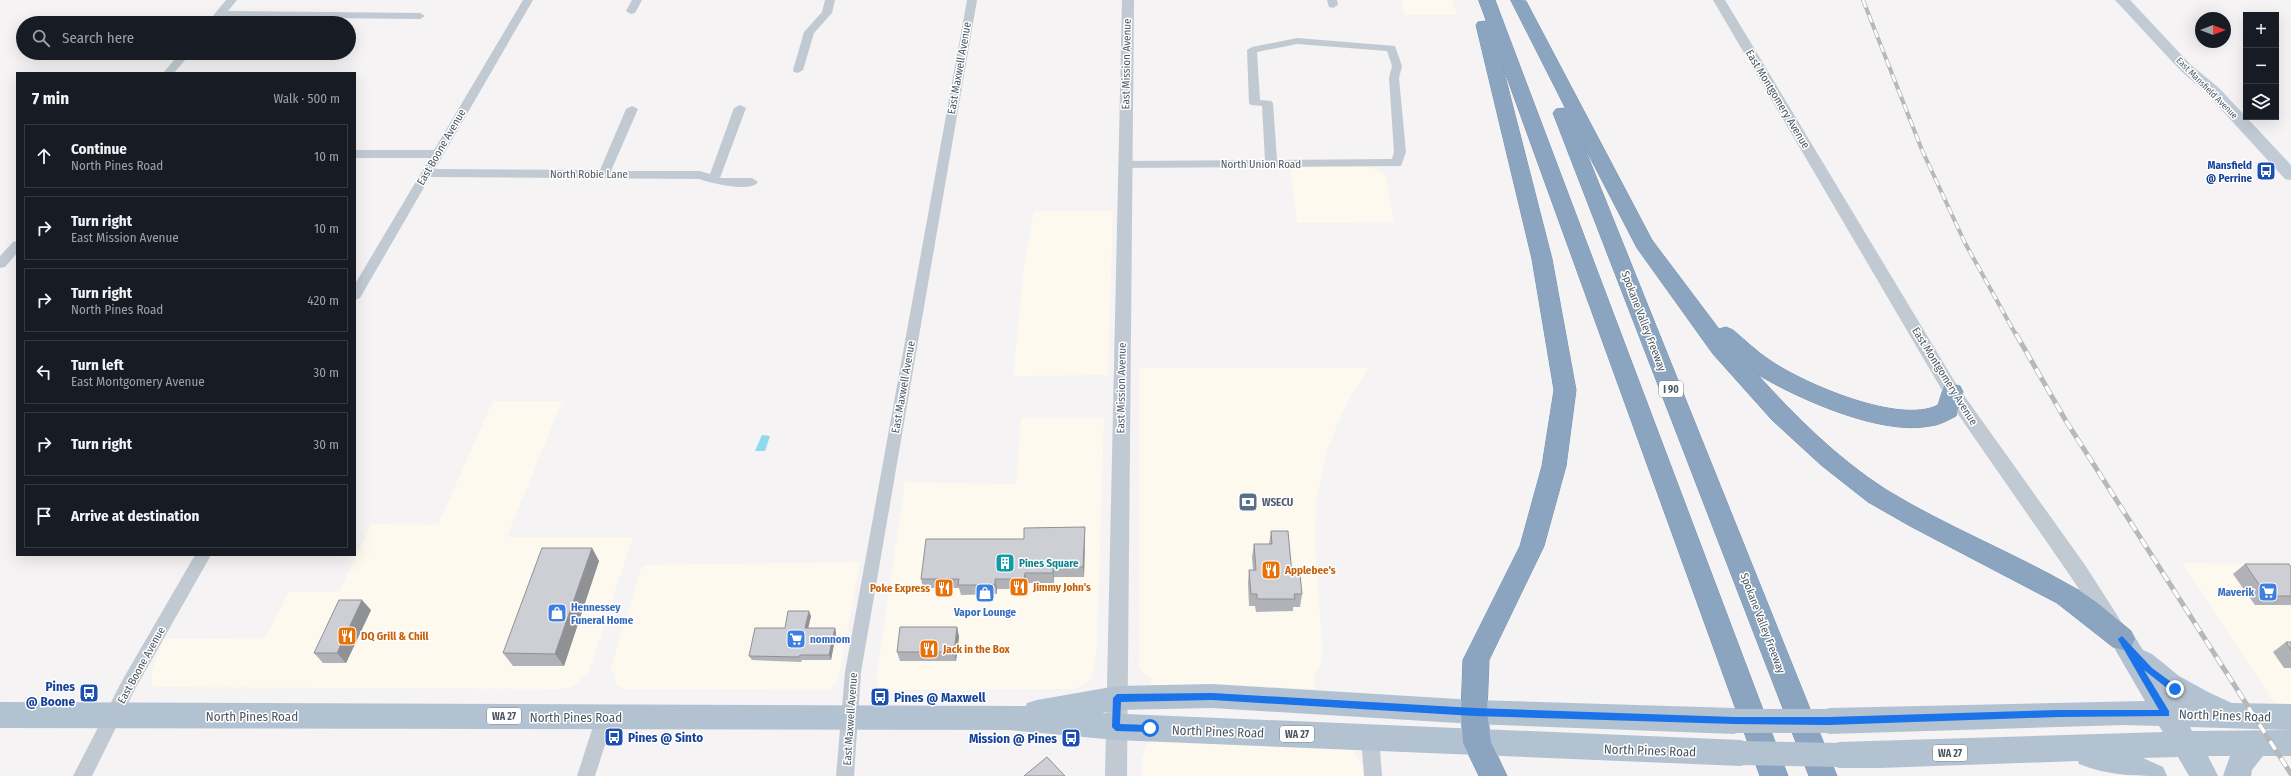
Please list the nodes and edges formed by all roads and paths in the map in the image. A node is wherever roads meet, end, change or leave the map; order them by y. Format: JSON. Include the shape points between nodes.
{"nodes":[{"id":1,"x":232,"y":0,"type":"edge"},
{"id":2,"x":528,"y":0,"type":"edge"},
{"id":3,"x":637,"y":0,"type":"edge"},
{"id":4,"x":830,"y":0,"type":"edge"},
{"id":5,"x":972,"y":0,"type":"edge"},
{"id":6,"x":1128,"y":0,"type":"edge"},
{"id":7,"x":1478,"y":0,"type":"edge"},
{"id":8,"x":1487,"y":0,"type":"edge"},
{"id":9,"x":1719,"y":0,"type":"edge"},
{"id":10,"x":2122,"y":0,"type":"edge"},
{"id":11,"x":1518,"y":1,"type":"edge"},
{"id":12,"x":631,"y":11,"type":"dead end"},
{"id":13,"x":220,"y":14,"type":"joint"},
{"id":14,"x":420,"y":16,"type":"dead end"},
{"id":15,"x":180,"y":60,"type":"edge"},
{"id":16,"x":798,"y":70,"type":"dead end"},
{"id":17,"x":169,"y":72,"type":"edge"},
{"id":18,"x":740,"y":108,"type":"dead end"},
{"id":19,"x":632,"y":109,"type":"dead end"},
{"id":20,"x":356,"y":154,"type":"edge"},
{"id":21,"x":437,"y":154,"type":"junction"},
{"id":22,"x":1271,"y":164,"type":"junction"},
{"id":23,"x":1124,"y":165,"type":"junction"},
{"id":24,"x":426,"y":174,"type":"junction"},
{"id":25,"x":604,"y":174,"type":"junction"},
{"id":26,"x":2291,"y":175,"type":"edge"},
{"id":27,"x":714,"y":179,"type":"junction"},
{"id":28,"x":752,"y":182,"type":"dead end"},
{"id":29,"x":1644,"y":243,"type":"junction"},
{"id":30,"x":16,"y":246,"type":"edge"},
{"id":31,"x":0,"y":264,"type":"edge"},
{"id":32,"x":356,"y":293,"type":"edge"},
{"id":33,"x":1952,"y":392,"type":"junction"},
{"id":34,"x":202,"y":556,"type":"edge"},
{"id":35,"x":2122,"y":639,"type":"junction"},
{"id":36,"x":1117,"y":698,"type":"junction"},
{"id":37,"x":1474,"y":712,"type":"junction"},
{"id":38,"x":2166,"y":713,"type":"junction"},
{"id":39,"x":0,"y":715,"type":"edge"},
{"id":40,"x":114,"y":716,"type":"junction"},
{"id":41,"x":605,"y":717,"type":"junction"},
{"id":42,"x":1009,"y":717,"type":"junction"},
{"id":43,"x":2248,"y":717,"type":"junction"},
{"id":44,"x":2291,"y":717,"type":"edge"},
{"id":45,"x":850,"y":718,"type":"junction"},
{"id":46,"x":1116,"y":727,"type":"junction"},
{"id":47,"x":1370,"y":737,"type":"junction"},
{"id":48,"x":2257,"y":742,"type":"junction"},
{"id":49,"x":1477,"y":743,"type":"junction"},
{"id":50,"x":2291,"y":743,"type":"edge"},
{"id":51,"x":2185,"y":744,"type":"junction"},
{"id":52,"x":2060,"y":749,"type":"junction"},
{"id":53,"x":82,"y":776,"type":"edge"},
{"id":54,"x":586,"y":776,"type":"edge"},
{"id":55,"x":845,"y":776,"type":"edge"},
{"id":56,"x":1116,"y":776,"type":"edge"},
{"id":57,"x":1373,"y":776,"type":"edge"},
{"id":58,"x":1494,"y":776,"type":"edge"},
{"id":59,"x":1774,"y":776,"type":"edge"},
{"id":60,"x":1823,"y":776,"type":"edge"},
{"id":61,"x":2153,"y":776,"type":"edge"},
{"id":62,"x":2204,"y":776,"type":"edge"},
{"id":63,"x":2237,"y":776,"type":"edge"}],
"edges":[{"from":1,"to":13,"type":"street"},
{"from":2,"to":21,"type":"street","name":"East Boone Avenue"},
{"from":3,"to":12,"type":"street"},
{"from":4,"to":16,"type":"street","via":[[827,13],[809,32]]},
{"from":5,"to":45,"type":"street","name":"East Maxwell Avenue","via":[[853,672]]},
{"from":6,"to":23,"type":"street","name":"East Mission Avenue"},
{"from":7,"to":37,"type":"highway","via":[[1542,259],[1565,390],[1554,466],[1532,546],[1476,660]]},
{"from":8,"to":59,"type":"highway"},
{"from":9,"to":33,"type":"street","name":"East Montgomery Avenue"},
{"from":10,"to":26,"type":"main road","name":"East Mansfield Avenue","via":[[2185,67],[2213,91]]},
{"from":11,"to":29,"type":"highway"},
{"from":11,"to":60,"type":"highway","name":"Spokane Valley Freeway","number":"I 90"},
{"from":13,"to":14,"type":"street"},
{"from":15,"to":17,"type":"street"},
{"from":18,"to":27,"type":"street"},
{"from":19,"to":25,"type":"street"},
{"from":20,"to":21,"type":"street"},
{"from":21,"to":24,"type":"street","name":"East Boone Avenue"},
{"from":22,"to":22,"type":"street","name":"North Union Road","via":[[1397,163],[1400,152],[1394,78],[1398,66],[1391,48],[1297,41],[1252,50],[1255,103],[1267,103]]},
{"from":22,"to":23,"type":"street","name":"North Union Road"},
{"from":23,"to":36,"type":"street","name":"East Mission Avenue"},
{"from":24,"to":25,"type":"street","name":"North Robie Lane"},
{"from":24,"to":32,"type":"street","name":"East Boone Avenue"},
{"from":25,"to":27,"type":"street","name":"North Robie Lane","via":[[700,174]]},
{"from":27,"to":28,"type":"street","name":"North Robie Lane","via":[[720,182]]},
{"from":29,"to":33,"type":"highway","via":[[1743,350],[1763,367],[1789,382],[1863,411],[1917,420],[1948,410]]},
{"from":29,"to":35,"type":"highway","via":[[1721,348],[1780,414],[1829,459],[1876,495],[2066,595]]},
{"from":30,"to":31,"type":"street"},
{"from":33,"to":35,"type":"street","name":"East Montgomery Avenue","via":[[2078,571]]},
{"from":34,"to":40,"type":"street","name":"East Boone Avenue","via":[[128,684]]},
{"from":35,"to":38,"type":"main road","name":"East Montgomery Avenue"},
{"from":35,"to":43,"type":"main road","via":[[2150,670],[2175,689],[2209,706]]},
{"from":36,"to":37,"type":"main road","name":"North Pines Road","number":"WA 27","via":[[1212,696]]},
{"from":36,"to":42,"type":"main road","name":"North Pines Road","number":"WA 27"},
{"from":36,"to":46,"type":"street","name":"East Mission Avenue"},
{"from":37,"to":38,"type":"main road","name":"North Pines Road","number":"WA 27","bridge":true,"via":[[1734,721]]},
{"from":37,"to":49,"type":"highway"},
{"from":38,"to":43,"type":"main road","name":"North Pines Road","number":"WA 27"},
{"from":38,"to":51,"type":"main road","name":"East Montgomery Avenue"},
{"from":39,"to":40,"type":"main road","name":"North Pines Road","number":"WA 27"},
{"from":40,"to":41,"type":"main road","name":"North Pines Road","number":"WA 27"},
{"from":40,"to":53,"type":"street","name":"East Boone Avenue"},
{"from":41,"to":45,"type":"main road","name":"North Pines Road","number":"WA 27"},
{"from":41,"to":54,"type":"street"},
{"from":42,"to":45,"type":"main road","name":"North Pines Road","number":"WA 27"},
{"from":42,"to":46,"type":"main road","name":"North Pines Road","number":"WA 27"},
{"from":43,"to":44,"type":"main road","name":"North Pines Road","number":"WA 27"},
{"from":45,"to":55,"type":"street","name":"East Maxwell Avenue"},
{"from":46,"to":47,"type":"main road","name":"North Pines Road","number":"WA 27"},
{"from":46,"to":56,"type":"street","name":"East Mission Avenue"},
{"from":47,"to":49,"type":"main road","name":"North Pines Road","number":"WA 27"},
{"from":47,"to":57,"type":"street"},
{"from":48,"to":50,"type":"main road","name":"North Pines Road","number":"WA 27"},
{"from":48,"to":51,"type":"main road","name":"North Pines Road","number":"WA 27"},
{"from":48,"to":63,"type":"main road","via":[[2237,771]]},
{"from":49,"to":52,"type":"main road","name":"North Pines Road","number":"WA 27","bridge":true,"via":[[1839,755]]},
{"from":49,"to":58,"type":"highway"},
{"from":51,"to":52,"type":"main road","name":"North Pines Road","number":"WA 27"},
{"from":51,"to":62,"type":"main road","name":"East Montgomery Avenue"},
{"from":52,"to":61,"type":"main road","via":[[2116,761]]}]}
